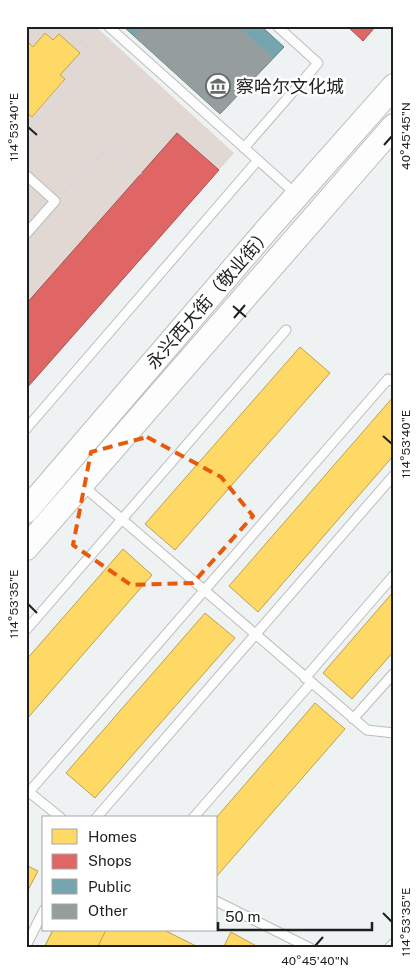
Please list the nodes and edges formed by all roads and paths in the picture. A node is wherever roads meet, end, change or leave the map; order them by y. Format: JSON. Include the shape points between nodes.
{"nodes":[{"id":1,"x":67,"y":26,"type":"edge"},
{"id":2,"x":108,"y":26,"type":"edge"},
{"id":3,"x":277,"y":26,"type":"edge"},
{"id":4,"x":394,"y":86,"type":"edge"},
{"id":5,"x":394,"y":126,"type":"edge"},
{"id":6,"x":26,"y":134,"type":"edge"},
{"id":7,"x":244,"y":148,"type":"junction"},
{"id":8,"x":258,"y":160,"type":"junction"},
{"id":9,"x":141,"y":174,"type":"dead end"},
{"id":10,"x":26,"y":175,"type":"edge"},
{"id":11,"x":297,"y":196,"type":"junction"},
{"id":12,"x":55,"y":201,"type":"junction"},
{"id":13,"x":26,"y":234,"type":"edge"},
{"id":14,"x":286,"y":330,"type":"dead end"},
{"id":15,"x":394,"y":382,"type":"edge"},
{"id":16,"x":26,"y":429,"type":"edge"},
{"id":17,"x":394,"y":475,"type":"edge"},
{"id":18,"x":82,"y":485,"type":"junction"},
{"id":19,"x":26,"y":511,"type":"edge"},
{"id":20,"x":121,"y":519,"type":"junction"},
{"id":21,"x":26,"y":548,"type":"edge"},
{"id":22,"x":394,"y":575,"type":"edge"},
{"id":23,"x":203,"y":591,"type":"junction"},
{"id":24,"x":26,"y":630,"type":"edge"},
{"id":25,"x":255,"y":635,"type":"junction"},
{"id":26,"x":394,"y":673,"type":"edge"},
{"id":27,"x":308,"y":680,"type":"junction"},
{"id":28,"x":353,"y":719,"type":"junction"},
{"id":29,"x":394,"y":733,"type":"edge"},
{"id":30,"x":59,"y":816,"type":"edge"},
{"id":31,"x":98,"y":816,"type":"edge"},
{"id":32,"x":195,"y":816,"type":"edge"},
{"id":33,"x":218,"y":902,"type":"edge"},
{"id":34,"x":42,"y":914,"type":"edge"},
{"id":35,"x":394,"y":942,"type":"edge"},
{"id":36,"x":26,"y":946,"type":"edge"},
{"id":37,"x":310,"y":948,"type":"edge"},
{"id":38,"x":389,"y":948,"type":"edge"}],
"edges":[{"from":1,"to":6,"type":"path","via":[[90,50],[69,87]]},
{"from":2,"to":7,"type":"lane"},
{"from":3,"to":7,"type":"lane","via":[[318,63]]},
{"from":4,"to":11,"type":"main road","name":"永兴西大街（敬业街）"},
{"from":5,"to":18,"type":"main road","name":"永兴西大街（敬业街）"},
{"from":7,"to":8,"type":"lane"},
{"from":8,"to":11,"type":"lane"},
{"from":8,"to":16,"type":"lane"},
{"from":9,"to":12,"type":"path","via":[[110,146]]},
{"from":10,"to":12,"type":"lane"},
{"from":11,"to":19,"type":"main road","name":"永兴西大街（敬业街）"},
{"from":12,"to":13,"type":"lane"},
{"from":14,"to":20,"type":"lane"},
{"from":15,"to":23,"type":"lane","via":[[388,379]]},
{"from":17,"to":25,"type":"lane"},
{"from":18,"to":20,"type":"lane"},
{"from":18,"to":21,"type":"main road","name":"永兴西大街（敬业街）"},
{"from":20,"to":23,"type":"lane"},
{"from":20,"to":24,"type":"lane"},
{"from":22,"to":27,"type":"lane"},
{"from":23,"to":25,"type":"lane"},
{"from":23,"to":30,"type":"lane","via":[[29,792]]},
{"from":25,"to":27,"type":"lane"},
{"from":25,"to":31,"type":"lane"},
{"from":26,"to":28,"type":"lane"},
{"from":27,"to":28,"type":"lane"},
{"from":27,"to":32,"type":"lane"},
{"from":28,"to":29,"type":"lane","via":[[367,730]]},
{"from":33,"to":37,"type":"lane"},
{"from":34,"to":36,"type":"lane"},
{"from":35,"to":38,"type":"lane"}]}
